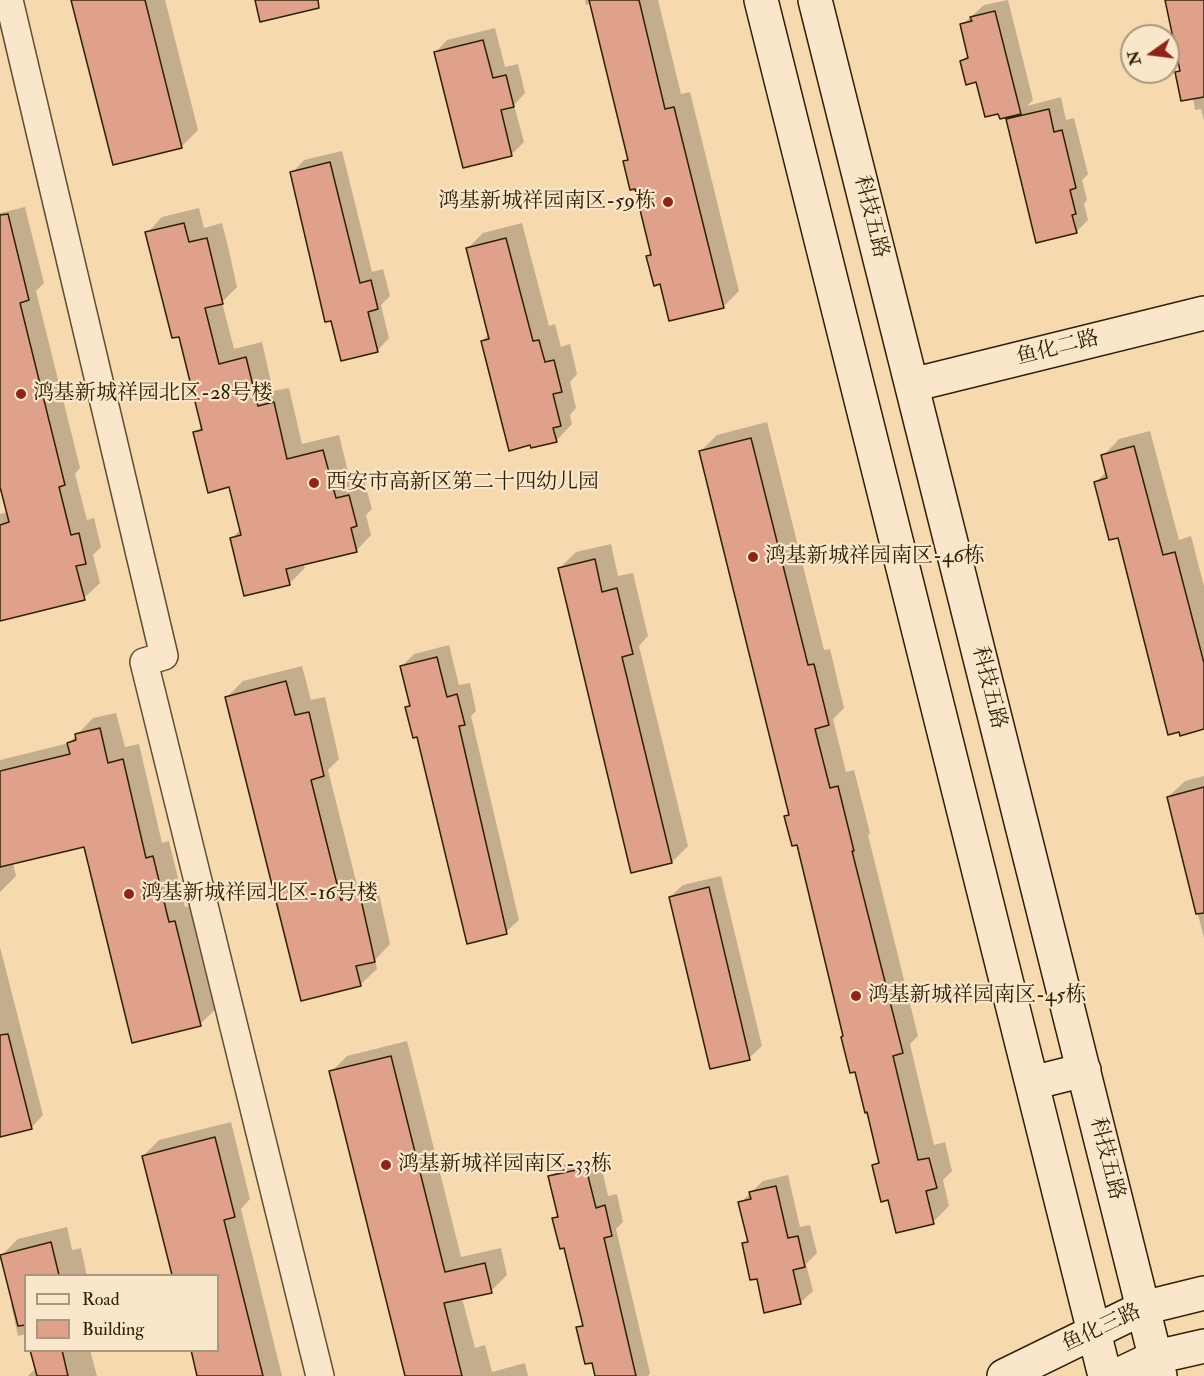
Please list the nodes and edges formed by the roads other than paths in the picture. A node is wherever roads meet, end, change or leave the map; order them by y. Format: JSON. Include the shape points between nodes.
{"nodes":[{"id":1,"x":9,"y":0,"type":"edge"},
{"id":2,"x":761,"y":0,"type":"edge"},
{"id":3,"x":815,"y":0,"type":"edge"},
{"id":4,"x":1204,"y":313,"type":"edge"},
{"id":5,"x":912,"y":385,"type":"junction"},
{"id":6,"x":1083,"y":1070,"type":"junction"},
{"id":7,"x":1032,"y":1083,"type":"junction"},
{"id":8,"x":1204,"y":1293,"type":"edge"},
{"id":9,"x":1143,"y":1308,"type":"junction"},
{"id":10,"x":1094,"y":1332,"type":"junction"},
{"id":11,"x":1204,"y":1346,"type":"edge"},
{"id":12,"x":1158,"y":1367,"type":"edge"},
{"id":13,"x":320,"y":1376,"type":"edge"},
{"id":14,"x":1004,"y":1376,"type":"edge"},
{"id":15,"x":1105,"y":1376,"type":"edge"},
{"id":16,"x":1116,"y":1376,"type":"edge"}],
"edges":[{"from":1,"to":13,"type":"street","via":[[164,656],[144,662]]},
{"from":2,"to":7,"type":"street"},
{"from":3,"to":5,"type":"street","name":"科技五路"},
{"from":4,"to":5,"type":"street","name":"鱼化二路"},
{"from":5,"to":6,"type":"street","name":"科技五路"},
{"from":6,"to":7,"type":"street"},
{"from":6,"to":9,"type":"street","name":"科技五路"},
{"from":7,"to":10,"type":"street"},
{"from":8,"to":9,"type":"street","name":"鱼化三路"},
{"from":9,"to":10,"type":"street","name":"鱼化三路"},
{"from":9,"to":12,"type":"street","name":"科技五路"},
{"from":10,"to":14,"type":"street","name":"鱼化三路"},
{"from":10,"to":15,"type":"street"},
{"from":11,"to":12,"type":"street"},
{"from":12,"to":16,"type":"street"}]}
